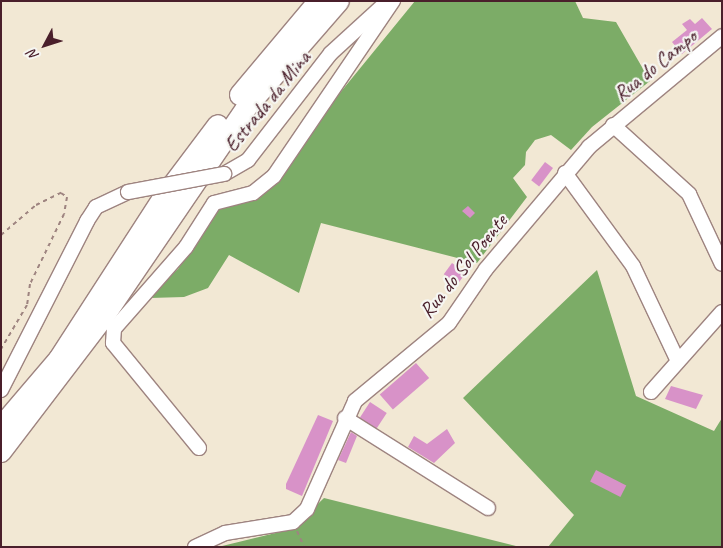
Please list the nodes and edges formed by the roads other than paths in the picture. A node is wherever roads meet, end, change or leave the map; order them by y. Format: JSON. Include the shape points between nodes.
{"nodes":[{"id":1,"x":319,"y":1,"type":"edge"},
{"id":2,"x":339,"y":1,"type":"edge"},
{"id":3,"x":388,"y":1,"type":"edge"},
{"id":4,"x":393,"y":1,"type":"edge"},
{"id":5,"x":722,"y":36,"type":"edge"},
{"id":6,"x":613,"y":125,"type":"junction"},
{"id":7,"x":565,"y":173,"type":"junction"},
{"id":8,"x":722,"y":264,"type":"edge"},
{"id":9,"x":722,"y":312,"type":"edge"},
{"id":10,"x":678,"y":361,"type":"junction"},
{"id":11,"x":1,"y":390,"type":"edge"},
{"id":12,"x":651,"y":392,"type":"dead end"},
{"id":13,"x":345,"y":418,"type":"junction"},
{"id":14,"x":1,"y":427,"type":"edge"},
{"id":15,"x":200,"y":448,"type":"dead end"},
{"id":16,"x":1,"y":452,"type":"edge"},
{"id":17,"x":488,"y":508,"type":"dead end"},
{"id":18,"x":195,"y":547,"type":"edge"}],
"edges":[{"from":1,"to":14,"type":"highway","via":[[257,73],[163,198],[59,359]]},
{"from":2,"to":16,"type":"highway","via":[[247,107],[103,318]]},
{"from":3,"to":11,"type":"street","name":"Estrada da Mina","bridge":true,"via":[[331,53],[248,160],[224,174],[128,192],[96,207]]},
{"from":4,"to":15,"type":"street","via":[[274,176],[253,193],[214,203],[186,247],[114,329],[113,343]]},
{"from":5,"to":6,"type":"street","name":"Rua do Campo"},
{"from":6,"to":7,"type":"street","name":"Rua do Sol Poente"},
{"from":6,"to":8,"type":"street","via":[[689,194]]},
{"from":7,"to":10,"type":"street","via":[[633,266]]},
{"from":7,"to":13,"type":"street","name":"Rua do Sol Poente","via":[[486,269],[449,323],[359,397]]},
{"from":9,"to":10,"type":"street"},
{"from":10,"to":12,"type":"street"},
{"from":13,"to":17,"type":"street"},
{"from":13,"to":18,"type":"street","name":"Rua do Sol Poente","via":[[307,509],[293,522],[225,534]]}]}
